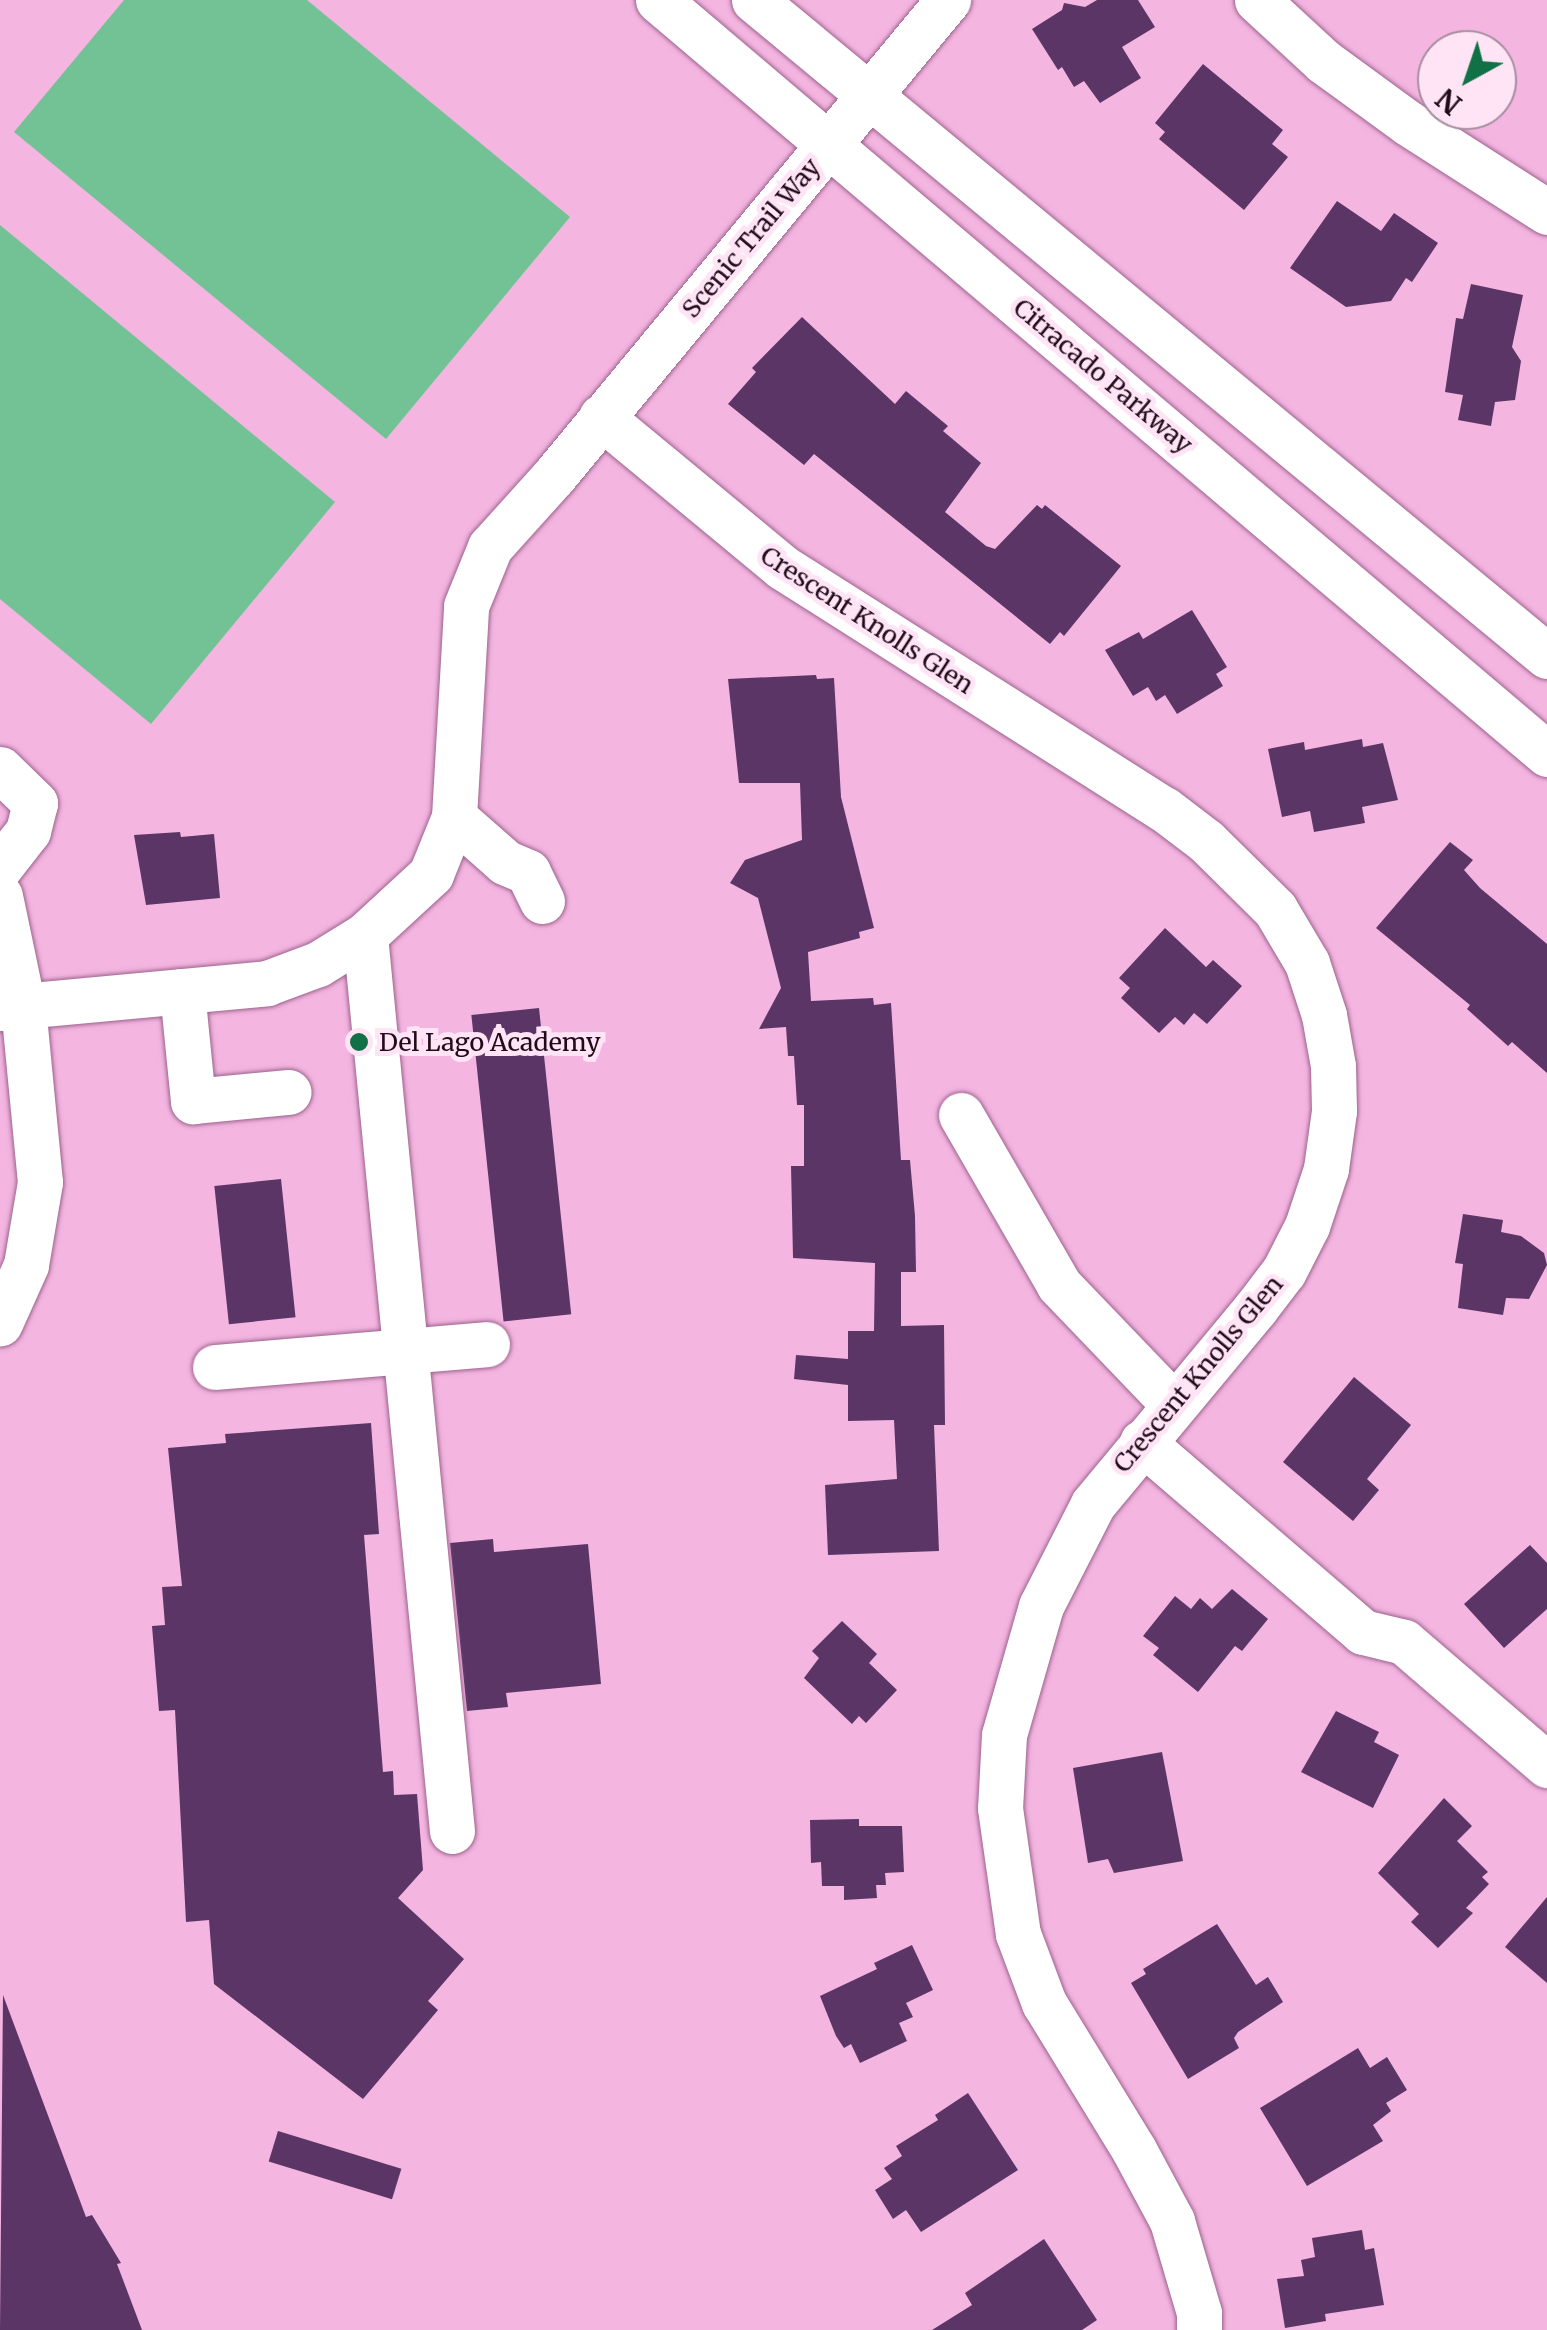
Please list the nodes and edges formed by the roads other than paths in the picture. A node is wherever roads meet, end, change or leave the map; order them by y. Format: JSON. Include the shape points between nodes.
{"nodes":[{"id":1,"x":658,"y":0,"type":"edge"},
{"id":2,"x":754,"y":0,"type":"edge"},
{"id":3,"x":948,"y":0,"type":"edge"},
{"id":4,"x":1257,"y":0,"type":"edge"},
{"id":5,"x":870,"y":96,"type":"junction"},
{"id":6,"x":830,"y":143,"type":"junction"},
{"id":7,"x":1542,"y":197,"type":"edge"},
{"id":8,"x":601,"y":417,"type":"junction"},
{"id":9,"x":1547,"y":656,"type":"edge"},
{"id":10,"x":1547,"y":754,"type":"edge"},
{"id":11,"x":0,"y":768,"type":"edge"},
{"id":12,"x":454,"y":816,"type":"junction"},
{"id":13,"x":0,"y":866,"type":"edge"},
{"id":14,"x":0,"y":896,"type":"edge"},
{"id":15,"x":542,"y":901,"type":"dead end"},
{"id":16,"x":365,"y":935,"type":"junction"},
{"id":17,"x":182,"y":991,"type":"junction"},
{"id":18,"x":12,"y":1007,"type":"edge"},
{"id":19,"x":289,"y":1092,"type":"dead end"},
{"id":20,"x":961,"y":1115,"type":"dead end"},
{"id":21,"x":0,"y":1324,"type":"edge"},
{"id":22,"x":488,"y":1344,"type":"dead end"},
{"id":23,"x":405,"y":1351,"type":"junction"},
{"id":24,"x":215,"y":1367,"type":"dead end"},
{"id":25,"x":1174,"y":1405,"type":"junction"},
{"id":26,"x":1142,"y":1442,"type":"junction"},
{"id":27,"x":1547,"y":1766,"type":"edge"},
{"id":28,"x":452,"y":1830,"type":"dead end"},
{"id":29,"x":1199,"y":2330,"type":"edge"}],
"edges":[{"from":1,"to":6,"type":"street","name":"Citracado Parkway"},
{"from":2,"to":5,"type":"street"},
{"from":3,"to":5,"type":"street","name":"Scenic Trail Way"},
{"from":4,"to":7,"type":"street","via":[[1323,61]]},
{"from":5,"to":6,"type":"street","name":"Scenic Trail Way"},
{"from":5,"to":9,"type":"street"},
{"from":6,"to":8,"type":"street","name":"Scenic Trail Way"},
{"from":6,"to":10,"type":"street","name":"Citracado Parkway"},
{"from":8,"to":12,"type":"street","name":"Scenic Trail Way","via":[[490,547],[466,606]]},
{"from":8,"to":25,"type":"street","name":"Crescent Knolls Glen","via":[[782,568],[1164,809],[1275,908],[1324,1015],[1334,1111],[1326,1169],[1284,1271]]},
{"from":11,"to":13,"type":"street","via":[[35,803],[28,832]]},
{"from":12,"to":15,"type":"street","via":[[505,862],[528,872]]},
{"from":12,"to":16,"type":"street","name":"Scenic Trail Way","via":[[431,874]]},
{"from":14,"to":18,"type":"street"},
{"from":16,"to":17,"type":"street","name":"Scenic Trail Way","via":[[318,964],[268,983]]},
{"from":16,"to":23,"type":"street"},
{"from":17,"to":18,"type":"street","name":"Scenic Trail Way"},
{"from":17,"to":19,"type":"street","via":[[193,1101]]},
{"from":18,"to":21,"type":"street","via":[[40,1182],[26,1266]]},
{"from":20,"to":25,"type":"street","via":[[1059,1285]]},
{"from":22,"to":23,"type":"street"},
{"from":23,"to":24,"type":"street"},
{"from":23,"to":28,"type":"street"},
{"from":25,"to":26,"type":"street","name":"Crescent Knolls Glen"},
{"from":26,"to":27,"type":"street","via":[[1363,1632],[1404,1642]]},
{"from":26,"to":29,"type":"street","name":"Crescent Knolls Glen","via":[[1093,1504],[1041,1606],[1004,1735],[1000,1808],[1018,1934],[1044,2003],[1172,2221]]}]}
